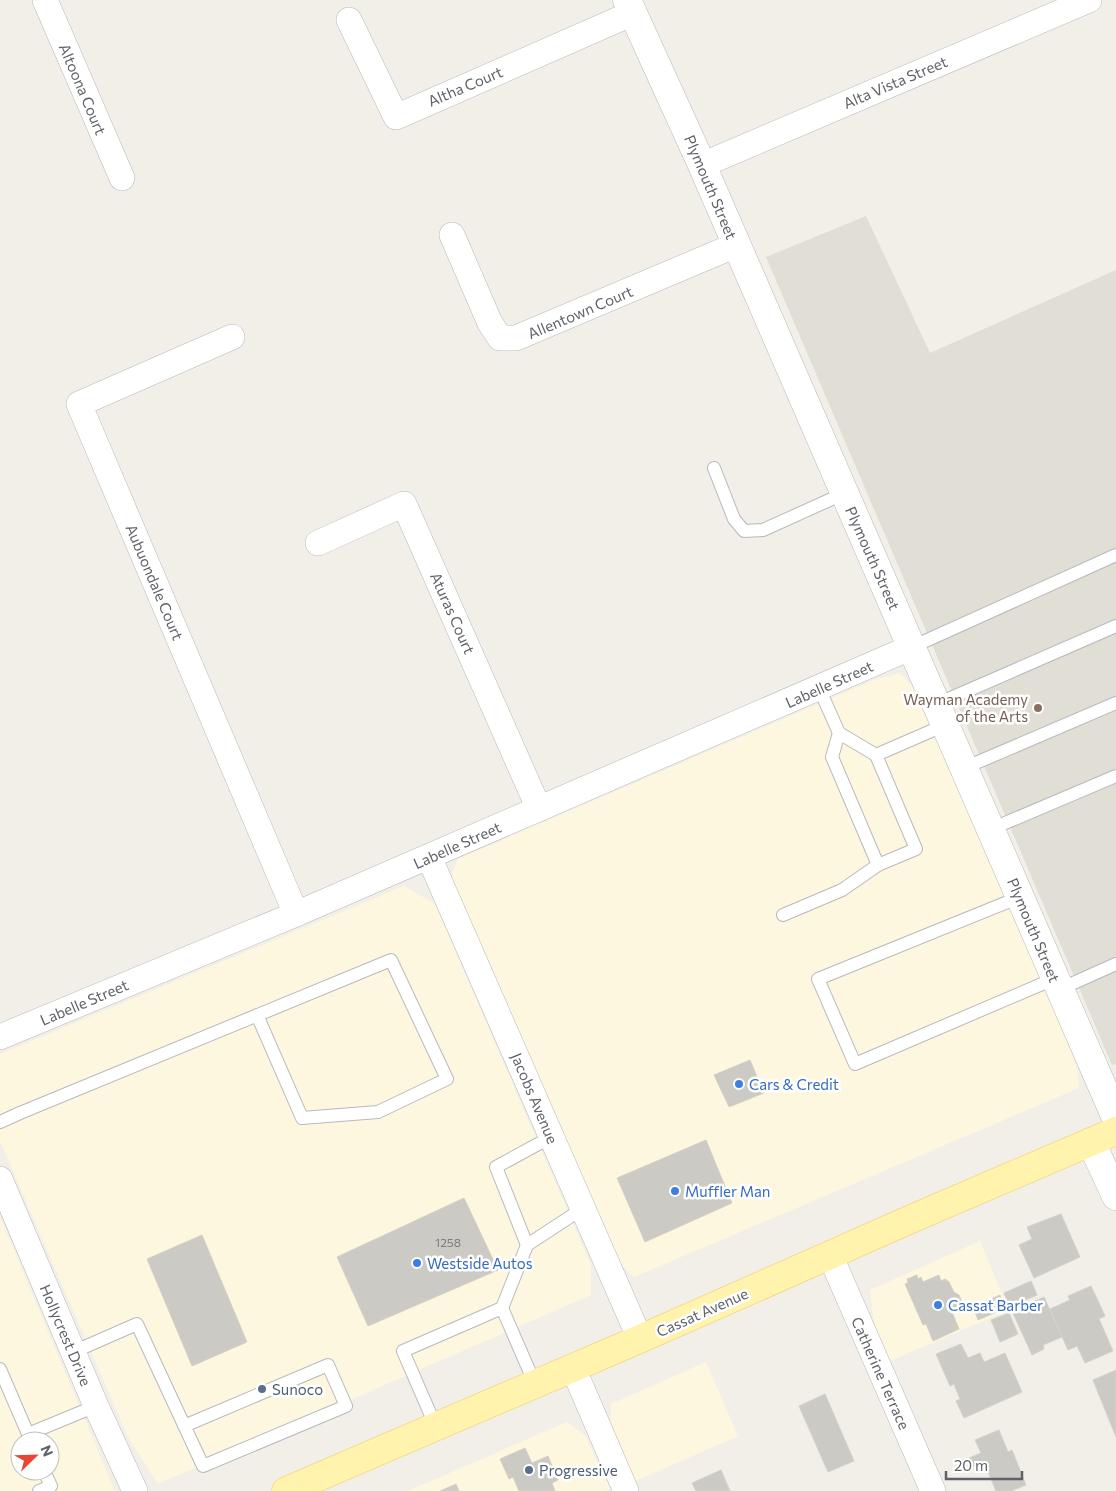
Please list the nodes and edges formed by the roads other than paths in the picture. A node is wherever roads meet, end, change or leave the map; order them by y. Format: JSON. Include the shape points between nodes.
{"nodes":[{"id":1,"x":45,"y":0,"type":"edge"},
{"id":2,"x":1089,"y":0,"type":"edge"},
{"id":3,"x":630,"y":7,"type":"edge"},
{"id":4,"x":349,"y":20,"type":"dead end"},
{"id":5,"x":702,"y":165,"type":"junction"},
{"id":6,"x":122,"y":178,"type":"dead end"},
{"id":7,"x":452,"y":235,"type":"dead end"},
{"id":8,"x":736,"y":245,"type":"junction"},
{"id":9,"x":232,"y":337,"type":"dead end"},
{"id":10,"x":714,"y":468,"type":"dead end"},
{"id":11,"x":845,"y":493,"type":"junction"},
{"id":12,"x":318,"y":543,"type":"dead end"},
{"id":13,"x":1116,"y":555,"type":"edge"},
{"id":14,"x":1116,"y":626,"type":"edge"},
{"id":15,"x":912,"y":647,"type":"junction"},
{"id":16,"x":819,"y":688,"type":"junction"},
{"id":17,"x":1116,"y":703,"type":"edge"},
{"id":18,"x":941,"y":715,"type":"junction"},
{"id":19,"x":839,"y":733,"type":"junction"},
{"id":20,"x":876,"y":755,"type":"junction"},
{"id":21,"x":964,"y":768,"type":"junction"},
{"id":22,"x":1116,"y":776,"type":"edge"},
{"id":23,"x":539,"y":809,"type":"junction"},
{"id":24,"x":991,"y":829,"type":"junction"},
{"id":25,"x":429,"y":857,"type":"junction"},
{"id":26,"x":878,"y":865,"type":"junction"},
{"id":27,"x":1020,"y":896,"type":"junction"},
{"id":28,"x":296,"y":914,"type":"junction"},
{"id":29,"x":783,"y":915,"type":"dead end"},
{"id":30,"x":1116,"y":964,"type":"edge"},
{"id":31,"x":1058,"y":984,"type":"junction"},
{"id":32,"x":258,"y":1015,"type":"junction"},
{"id":33,"x":0,"y":1037,"type":"edge"},
{"id":34,"x":1116,"y":1118,"type":"edge"},
{"id":35,"x":0,"y":1122,"type":"edge"},
{"id":36,"x":1116,"y":1131,"type":"edge"},
{"id":37,"x":551,"y":1137,"type":"junction"},
{"id":38,"x":1091,"y":1142,"type":"junction"},
{"id":39,"x":0,"y":1179,"type":"edge"},
{"id":40,"x":1116,"y":1196,"type":"edge"},
{"id":41,"x":582,"y":1209,"type":"junction"},
{"id":42,"x":527,"y":1245,"type":"junction"},
{"id":43,"x":830,"y":1255,"type":"junction"},
{"id":44,"x":502,"y":1308,"type":"junction"},
{"id":45,"x":640,"y":1339,"type":"junction"},
{"id":46,"x":73,"y":1352,"type":"junction"},
{"id":47,"x":573,"y":1368,"type":"junction"},
{"id":48,"x":0,"y":1369,"type":"edge"},
{"id":49,"x":535,"y":1384,"type":"junction"},
{"id":50,"x":96,"y":1406,"type":"junction"},
{"id":51,"x":184,"y":1426,"type":"junction"},
{"id":52,"x":436,"y":1427,"type":"junction"},
{"id":53,"x":27,"y":1431,"type":"edge"},
{"id":54,"x":44,"y":1431,"type":"edge"},
{"id":55,"x":49,"y":1481,"type":"edge"},
{"id":56,"x":303,"y":1488,"type":"edge"},
{"id":57,"x":39,"y":1491,"type":"edge"},
{"id":58,"x":135,"y":1491,"type":"edge"},
{"id":59,"x":626,"y":1491,"type":"edge"},
{"id":60,"x":933,"y":1491,"type":"edge"}],
"edges":[{"from":1,"to":6,"type":"street","name":"Altoona Court"},
{"from":2,"to":5,"type":"street","name":"Alta Vista Street"},
{"from":3,"to":4,"type":"street","name":"Altha Court","via":[[396,117]]},
{"from":3,"to":5,"type":"street","name":"Plymouth Street"},
{"from":5,"to":8,"type":"street","name":"Plymouth Street"},
{"from":7,"to":8,"type":"street","name":"Allentown Court","via":[[490,323],[500,338],[516,338]]},
{"from":8,"to":11,"type":"street","name":"Plymouth Street"},
{"from":9,"to":28,"type":"street","name":"Aubuondale Court","via":[[79,404]]},
{"from":10,"to":11,"type":"lane","via":[[734,519],[744,531],[763,530]]},
{"from":11,"to":15,"type":"street","name":"Plymouth Street"},
{"from":12,"to":23,"type":"street","name":"Aturas Court","via":[[404,504]]},
{"from":13,"to":15,"type":"lane"},
{"from":14,"to":18,"type":"lane"},
{"from":15,"to":16,"type":"street","name":"Labelle Street"},
{"from":15,"to":18,"type":"street","name":"Plymouth Street"},
{"from":16,"to":19,"type":"lane"},
{"from":16,"to":23,"type":"street","name":"Labelle Street"},
{"from":17,"to":21,"type":"lane"},
{"from":18,"to":20,"type":"lane"},
{"from":18,"to":21,"type":"street","name":"Plymouth Street"},
{"from":19,"to":20,"type":"lane"},
{"from":19,"to":26,"type":"lane","via":[[832,757]]},
{"from":20,"to":26,"type":"lane","via":[[916,849]]},
{"from":21,"to":24,"type":"street","name":"Plymouth Street"},
{"from":22,"to":24,"type":"lane"},
{"from":23,"to":25,"type":"street","name":"Labelle Street"},
{"from":24,"to":27,"type":"street","name":"Plymouth Street"},
{"from":25,"to":28,"type":"street","name":"Labelle Street"},
{"from":25,"to":37,"type":"street","name":"Jacobs Avenue"},
{"from":26,"to":29,"type":"lane","via":[[842,890]]},
{"from":27,"to":31,"type":"street","name":"Plymouth Street"},
{"from":27,"to":31,"type":"lane","via":[[818,979],[855,1064]]},
{"from":28,"to":33,"type":"street","name":"Labelle Street"},
{"from":30,"to":31,"type":"lane"},
{"from":31,"to":34,"type":"street","name":"Plymouth Street"},
{"from":32,"to":32,"type":"lane","via":[[391,960],[447,1079],[378,1112],[302,1118]]},
{"from":32,"to":35,"type":"lane"},
{"from":36,"to":38,"type":"main road","name":"Cassat Avenue"},
{"from":37,"to":41,"type":"street","name":"Jacobs Avenue"},
{"from":37,"to":42,"type":"lane","via":[[496,1167]]},
{"from":38,"to":40,"type":"street"},
{"from":38,"to":43,"type":"main road","name":"Cassat Avenue"},
{"from":39,"to":46,"type":"street","name":"Hollycrest Drive"},
{"from":41,"to":42,"type":"lane"},
{"from":41,"to":45,"type":"street","name":"Jacobs Avenue"},
{"from":42,"to":44,"type":"lane"},
{"from":43,"to":45,"type":"main road","name":"Cassat Avenue"},
{"from":43,"to":60,"type":"street","name":"Catherine Terrace"},
{"from":44,"to":49,"type":"lane"},
{"from":44,"to":52,"type":"lane","via":[[403,1351]]},
{"from":45,"to":47,"type":"main road","name":"Cassat Avenue"},
{"from":46,"to":50,"type":"street","name":"Hollycrest Drive"},
{"from":46,"to":51,"type":"lane","via":[[137,1324]]},
{"from":47,"to":49,"type":"main road","name":"Cassat Avenue"},
{"from":47,"to":59,"type":"street"},
{"from":48,"to":53,"type":"lane"},
{"from":49,"to":52,"type":"main road","name":"Cassat Avenue"},
{"from":50,"to":54,"type":"lane"},
{"from":50,"to":58,"type":"street","name":"Hollycrest Drive"},
{"from":51,"to":51,"type":"lane","via":[[203,1466],[346,1406],[328,1365]]},
{"from":52,"to":56,"type":"main road","name":"Cassat Avenue"},
{"from":55,"to":57,"type":"lane","via":[[51,1486]]}]}
